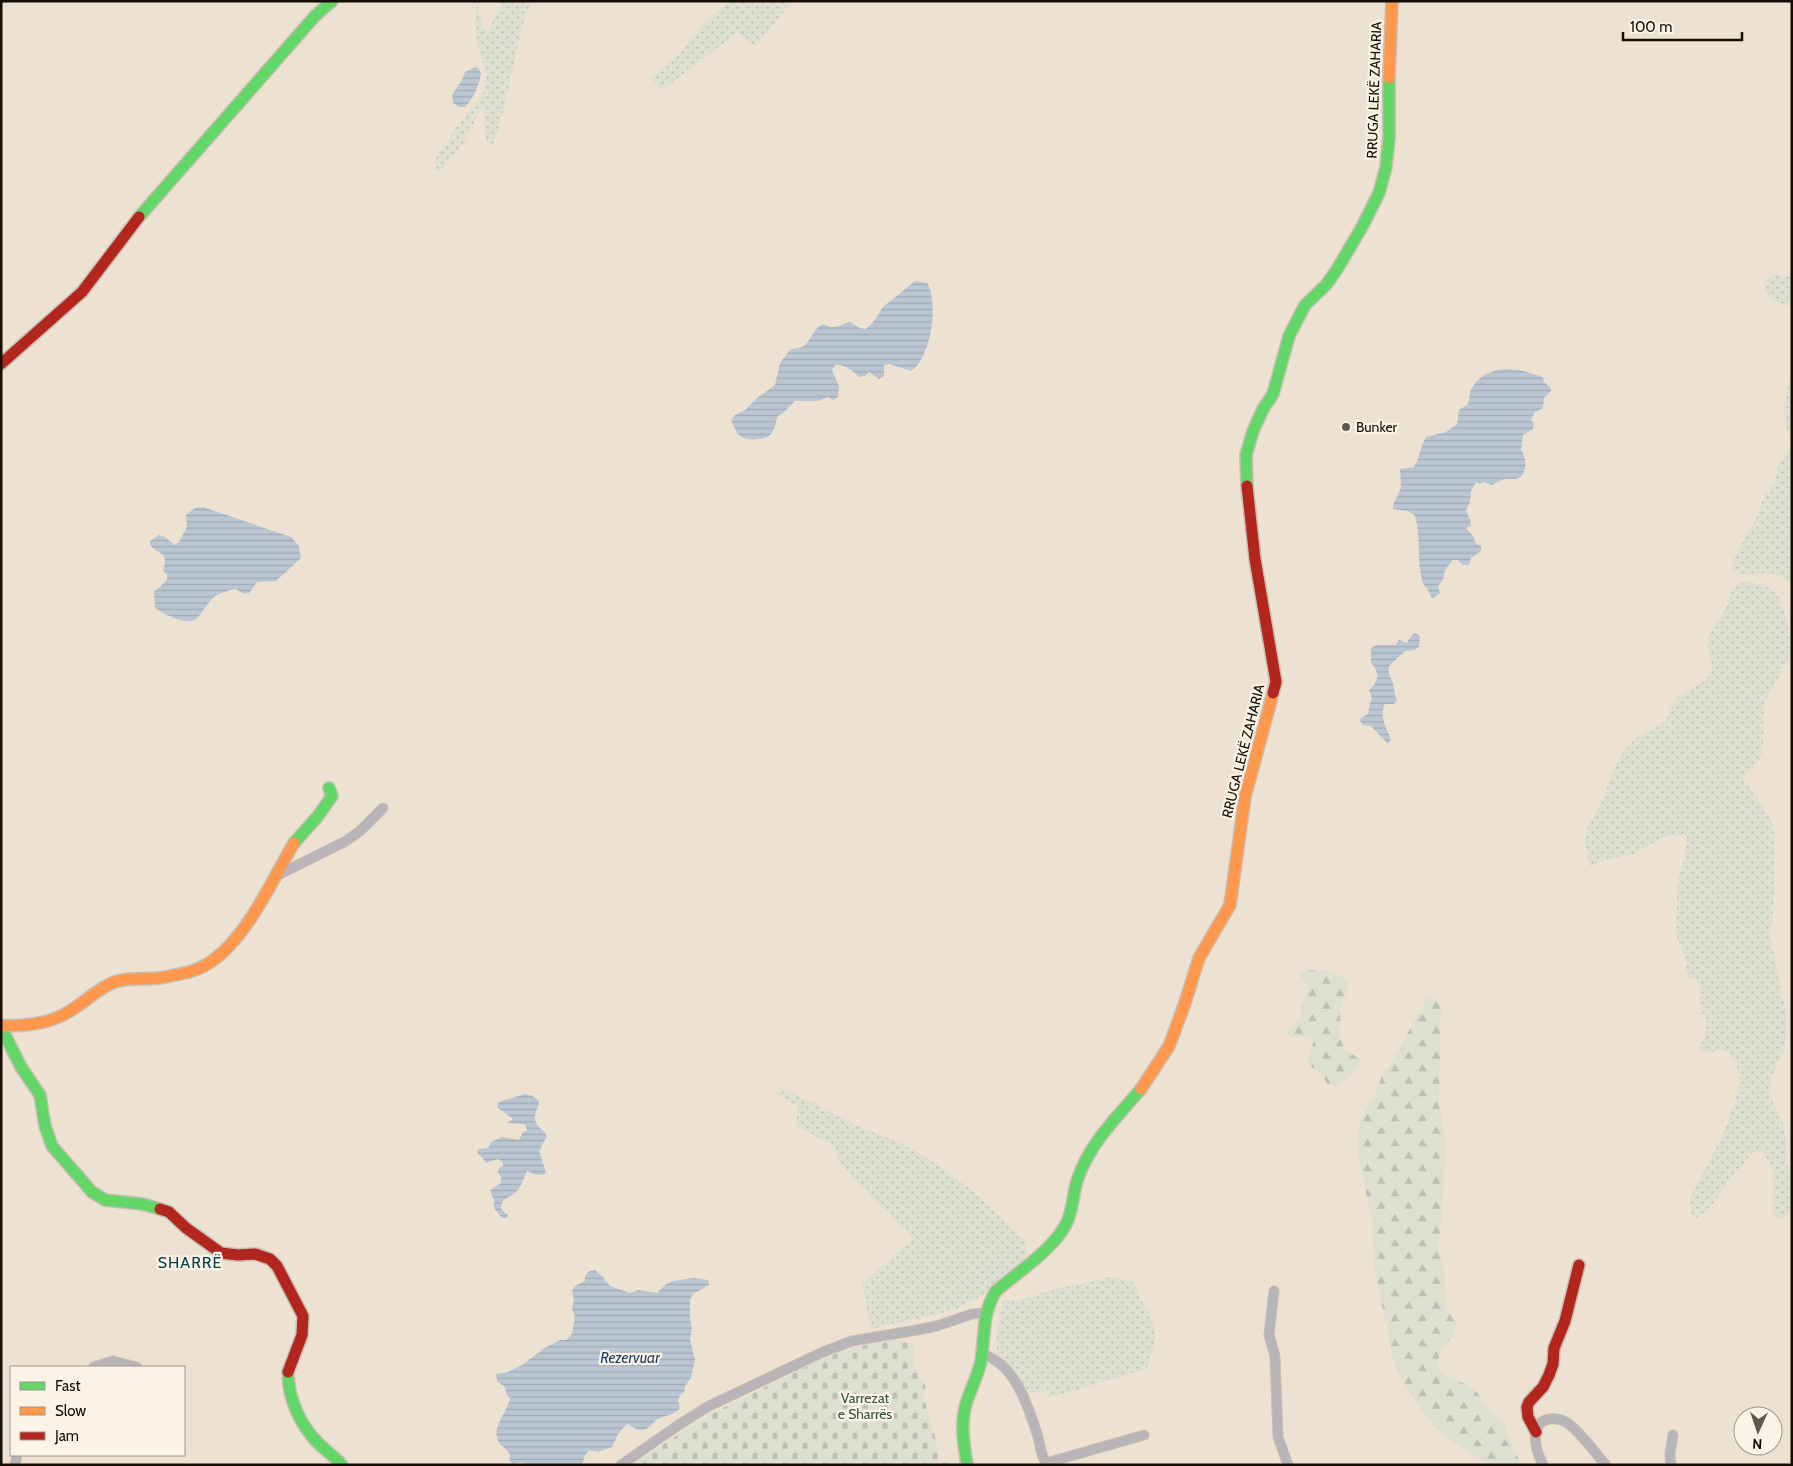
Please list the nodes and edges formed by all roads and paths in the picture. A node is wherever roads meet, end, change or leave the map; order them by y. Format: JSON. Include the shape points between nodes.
{"nodes":[{"id":1,"x":332,"y":1,"type":"edge"},
{"id":2,"x":1392,"y":1,"type":"edge"},
{"id":3,"x":1,"y":364,"type":"edge"},
{"id":4,"x":330,"y":788,"type":"dead end"},
{"id":5,"x":383,"y":808,"type":"dead end"},
{"id":6,"x":275,"y":877,"type":"junction"},
{"id":7,"x":1,"y":1026,"type":"edge"},
{"id":8,"x":1579,"y":1265,"type":"dead end"},
{"id":9,"x":1274,"y":1291,"type":"dead end"},
{"id":10,"x":984,"y":1313,"type":"junction"},
{"id":11,"x":982,"y":1354,"type":"junction"},
{"id":12,"x":97,"y":1366,"type":"edge"},
{"id":13,"x":133,"y":1366,"type":"edge"},
{"id":14,"x":1536,"y":1432,"type":"junction"},
{"id":15,"x":1144,"y":1434,"type":"dead end"},
{"id":16,"x":1673,"y":1435,"type":"dead end"},
{"id":17,"x":342,"y":1465,"type":"edge"},
{"id":18,"x":620,"y":1465,"type":"edge"},
{"id":19,"x":967,"y":1465,"type":"edge"},
{"id":20,"x":1288,"y":1465,"type":"edge"},
{"id":21,"x":1544,"y":1465,"type":"edge"},
{"id":22,"x":1606,"y":1465,"type":"edge"},
{"id":23,"x":1671,"y":1465,"type":"edge"}],
"edges":[{"from":1,"to":3,"type":"street","via":[[315,16],[175,174],[82,292]]},
{"from":2,"to":10,"type":"street","name":"RRUGA LEKË ZAHARIA","via":[[1389,138],[1379,193],[1336,271],[1297,319],[1273,394],[1253,431],[1246,455],[1255,559],[1276,682],[1245,797],[1230,905],[1199,958],[1169,1046],[1142,1087],[1097,1140],[1085,1161],[1065,1228],[996,1291]]},
{"from":4,"to":6,"type":"street","via":[[332,796],[294,843]]},
{"from":5,"to":6,"type":"street","via":[[360,832],[346,841]]},
{"from":6,"to":7,"type":"street","via":[[248,924],[218,958],[205,966],[172,976],[121,980],[53,1020]]},
{"from":7,"to":17,"type":"street","via":[[21,1067],[40,1095],[52,1146],[92,1192],[105,1200],[142,1204],[169,1212],[221,1253],[262,1255],[277,1266],[304,1323],[302,1339],[289,1365],[287,1384],[307,1429]]},
{"from":8,"to":14,"type":"street","via":[[1549,1375],[1526,1407]]},
{"from":9,"to":20,"type":"street","via":[[1269,1335],[1275,1356],[1278,1437]]},
{"from":10,"to":11,"type":"street","name":"RRUGA LEKË ZAHARIA"},
{"from":10,"to":18,"type":"street","via":[[937,1326],[852,1341],[823,1352],[709,1406]]},
{"from":11,"to":15,"type":"street","via":[[998,1361],[1014,1378],[1046,1463]]},
{"from":11,"to":19,"type":"street","name":"RRUGA LEKË ZAHARIA","via":[[962,1420]]},
{"from":12,"to":13,"type":"street","via":[[113,1361]]},
{"from":14,"to":21,"type":"street","via":[[1536,1445]]},
{"from":14,"to":22,"type":"street","via":[[1546,1420],[1556,1418],[1568,1423]]},
{"from":16,"to":23,"type":"street"}]}
